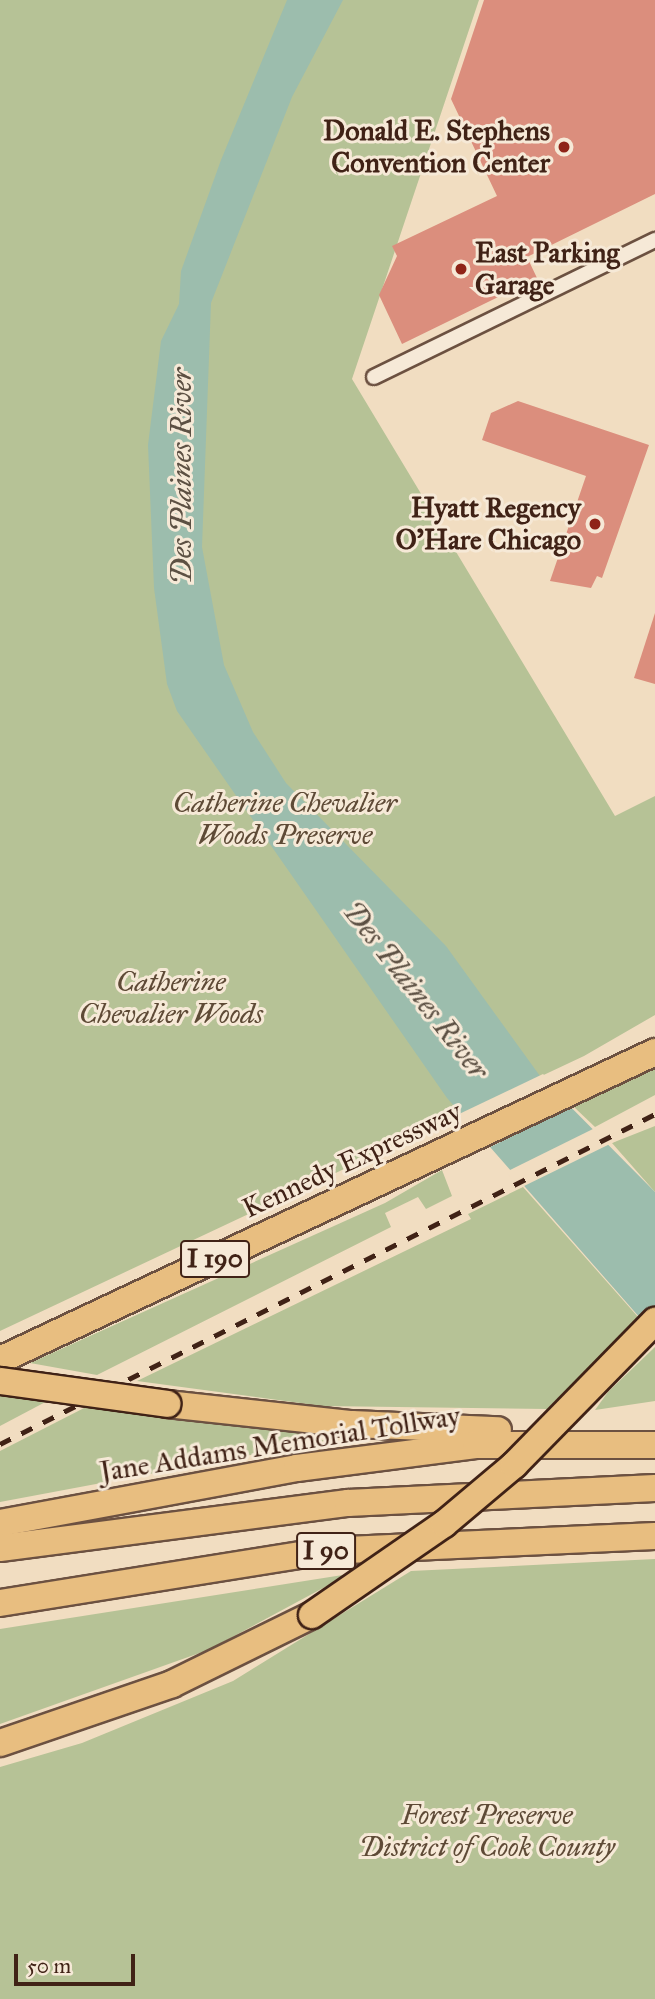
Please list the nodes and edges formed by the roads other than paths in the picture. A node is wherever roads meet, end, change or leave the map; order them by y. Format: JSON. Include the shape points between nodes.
{"nodes":[{"id":1,"x":655,"y":240,"type":"edge"},
{"id":2,"x":374,"y":377,"type":"dead end"},
{"id":3,"x":655,"y":1038,"type":"edge"},
{"id":4,"x":655,"y":1052,"type":"edge"},
{"id":5,"x":603,"y":1077,"type":"junction"},
{"id":6,"x":655,"y":1321,"type":"edge"},
{"id":7,"x":0,"y":1360,"type":"edge"},
{"id":8,"x":0,"y":1381,"type":"edge"},
{"id":9,"x":569,"y":1442,"type":"junction"},
{"id":10,"x":655,"y":1445,"type":"edge"},
{"id":11,"x":655,"y":1488,"type":"edge"},
{"id":12,"x":0,"y":1523,"type":"edge"},
{"id":13,"x":655,"y":1536,"type":"edge"},
{"id":14,"x":0,"y":1548,"type":"edge"},
{"id":15,"x":0,"y":1602,"type":"edge"},
{"id":16,"x":0,"y":1743,"type":"edge"}],
"edges":[{"from":1,"to":2,"type":"street"},
{"from":3,"to":5,"type":"highway"},
{"from":4,"to":5,"type":"highway","name":"Kennedy Expressway","number":"I 190"},
{"from":5,"to":7,"type":"highway","name":"Kennedy Expressway","number":"I 190"},
{"from":6,"to":16,"type":"highway","bridge":true,"via":[[494,1482],[444,1524],[312,1615],[172,1684]]},
{"from":8,"to":9,"type":"highway","bridge":true,"via":[[352,1424],[498,1430]]},
{"from":9,"to":10,"type":"highway","name":"Jane Addams Memorial Tollway"},
{"from":9,"to":12,"type":"highway","name":"Jane Addams Memorial Tollway","via":[[476,1446],[297,1468]]},
{"from":11,"to":14,"type":"highway","number":"I 90","via":[[348,1503]]},
{"from":13,"to":15,"type":"highway","number":"I 90","via":[[325,1551]]}]}
